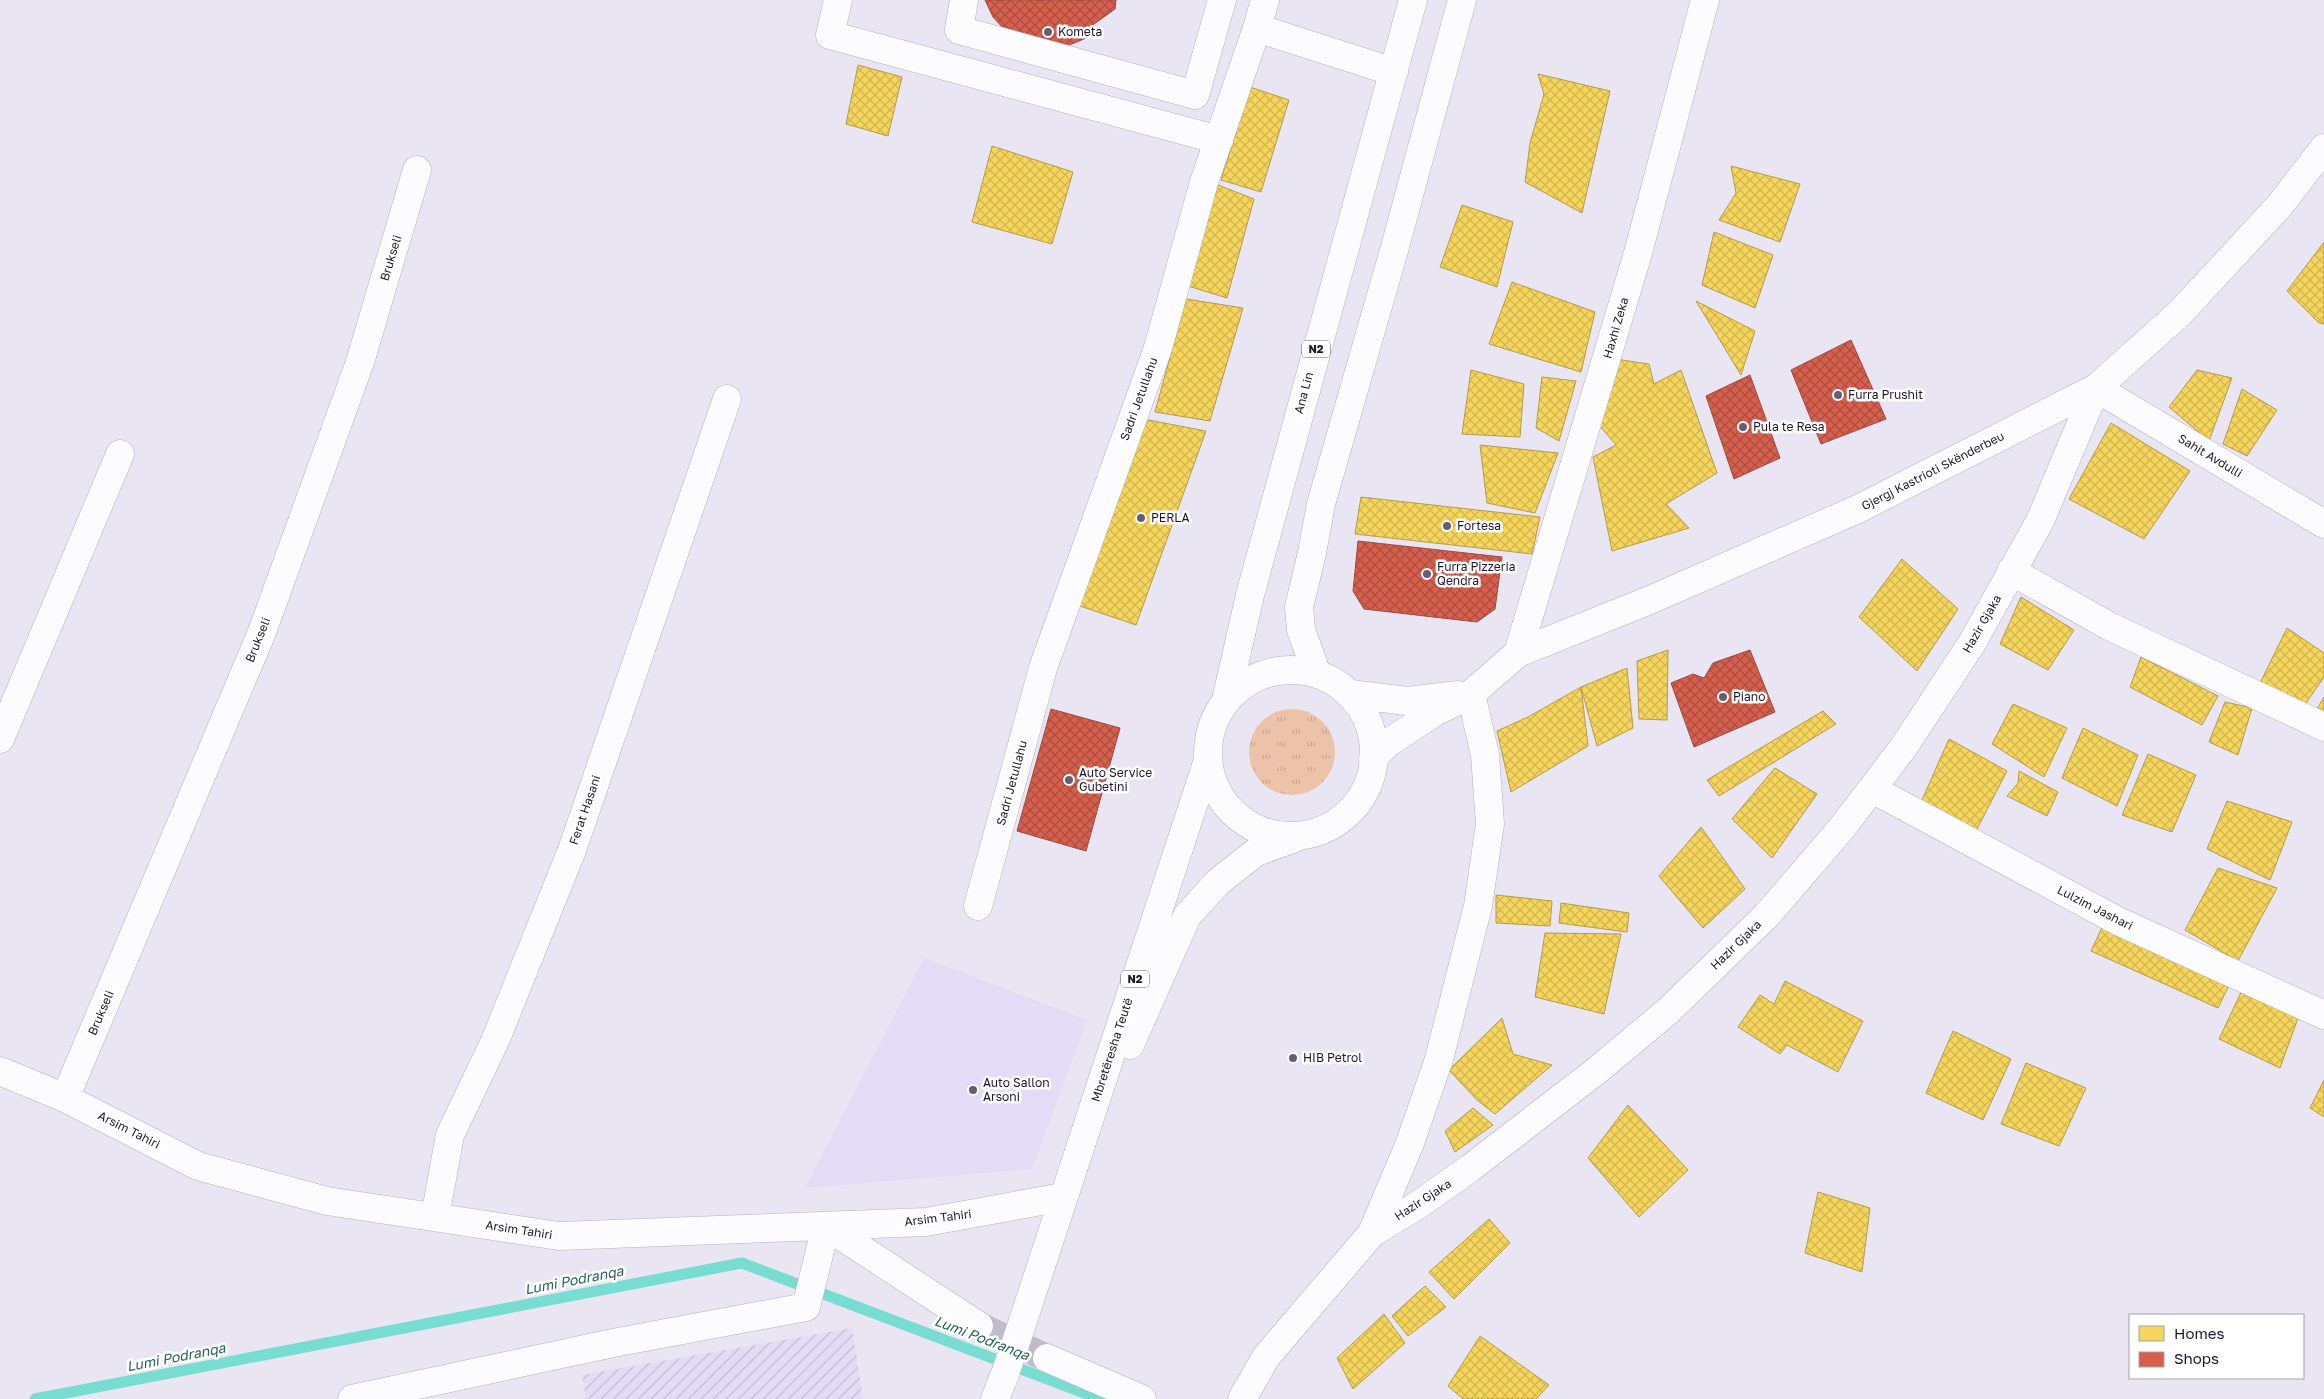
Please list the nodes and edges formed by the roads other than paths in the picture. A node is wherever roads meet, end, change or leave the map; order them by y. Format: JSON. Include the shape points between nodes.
{"nodes":[{"id":1,"x":838,"y":0,"type":"edge"},
{"id":2,"x":964,"y":0,"type":"edge"},
{"id":3,"x":1222,"y":0,"type":"edge"},
{"id":4,"x":1265,"y":0,"type":"edge"},
{"id":5,"x":1413,"y":0,"type":"edge"},
{"id":6,"x":1462,"y":0,"type":"edge"},
{"id":7,"x":1705,"y":0,"type":"edge"},
{"id":8,"x":1256,"y":28,"type":"junction"},
{"id":9,"x":1394,"y":72,"type":"junction"},
{"id":10,"x":1219,"y":140,"type":"junction"},
{"id":11,"x":2324,"y":148,"type":"edge"},
{"id":12,"x":417,"y":170,"type":"dead end"},
{"id":13,"x":2096,"y":388,"type":"junction"},
{"id":14,"x":727,"y":399,"type":"dead end"},
{"id":15,"x":120,"y":454,"type":"dead end"},
{"id":16,"x":2324,"y":524,"type":"edge"},
{"id":17,"x":2012,"y":571,"type":"junction"},
{"id":18,"x":1518,"y":653,"type":"junction"},
{"id":19,"x":1317,"y":674,"type":"junction"},
{"id":20,"x":1350,"y":694,"type":"junction"},
{"id":21,"x":1472,"y":694,"type":"junction"},
{"id":22,"x":1226,"y":700,"type":"junction"},
{"id":23,"x":2324,"y":727,"type":"edge"},
{"id":24,"x":0,"y":739,"type":"edge"},
{"id":25,"x":1373,"y":758,"type":"junction"},
{"id":26,"x":1208,"y":760,"type":"junction"},
{"id":27,"x":1872,"y":789,"type":"junction"},
{"id":28,"x":1301,"y":836,"type":"junction"},
{"id":29,"x":978,"y":906,"type":"dead end"},
{"id":30,"x":2324,"y":1015,"type":"edge"},
{"id":31,"x":0,"y":1071,"type":"edge"},
{"id":32,"x":65,"y":1098,"type":"junction"},
{"id":33,"x":1063,"y":1198,"type":"junction"},
{"id":34,"x":435,"y":1217,"type":"junction"},
{"id":35,"x":826,"y":1226,"type":"junction"},
{"id":36,"x":1372,"y":1233,"type":"junction"},
{"id":37,"x":979,"y":1326,"type":"tunnel mouth"},
{"id":38,"x":1046,"y":1358,"type":"tunnel mouth"},
{"id":39,"x":1000,"y":1387,"type":"edge"},
{"id":40,"x":352,"y":1399,"type":"edge"},
{"id":41,"x":1142,"y":1399,"type":"edge"},
{"id":42,"x":1242,"y":1399,"type":"edge"}],
"edges":[{"from":1,"to":10,"type":"street","via":[[830,35]]},
{"from":2,"to":3,"type":"street","via":[[959,30],[1195,95]]},
{"from":4,"to":8,"type":"street","name":"Sadri Jetullahu"},
{"from":5,"to":9,"type":"street","name":"Ana Lin","number":"N2"},
{"from":6,"to":19,"type":"street","via":[[1321,504],[1299,607],[1300,630]]},
{"from":7,"to":18,"type":"street","name":"Haxhi Zeka","via":[[1638,253]]},
{"from":8,"to":9,"type":"street"},
{"from":8,"to":10,"type":"street","name":"Sadri Jetullahu"},
{"from":9,"to":22,"type":"street","name":"Ana Lin","number":"N2","via":[[1262,549]]},
{"from":10,"to":29,"type":"street","name":"Sadri Jetullahu","via":[[1204,182],[1158,348],[1043,668]]},
{"from":11,"to":13,"type":"street","name":"Gjergj Kastrioti Skënderbeu","via":[[2280,205],[2180,313]]},
{"from":12,"to":32,"type":"street","name":"Brukseli","via":[[360,362],[262,632]]},
{"from":13,"to":16,"type":"street","name":"Sahit Avdulli"},
{"from":13,"to":17,"type":"street","name":"Hazir Gjaka","via":[[2040,521]]},
{"from":13,"to":18,"type":"street","name":"Gjergj Kastrioti Skënderbeu","via":[[1858,509],[1650,600]]},
{"from":14,"to":34,"type":"street","name":"Ferat Hasani","via":[[572,850],[495,1041],[450,1135]]},
{"from":15,"to":24,"type":"street"},
{"from":17,"to":23,"type":"street","via":[[2109,626]]},
{"from":17,"to":27,"type":"street","name":"Hazir Gjaka","via":[[1972,644]]},
{"from":18,"to":21,"type":"street","name":"Gjergj Kastrioti Skënderbeu"},
{"from":19,"to":20,"type":"street","number":"N2"},
{"from":19,"to":22,"type":"street","number":"N2","via":[[1300,670],[1268,673],[1252,679]]},
{"from":20,"to":21,"type":"street","via":[[1407,701]]},
{"from":20,"to":25,"type":"street","number":"N2","via":[[1368,723]]},
{"from":21,"to":25,"type":"street","name":"Gjergj Kastrioti Skënderbeu","via":[[1435,712],[1388,743]]},
{"from":21,"to":36,"type":"street","name":"Hazir Gjaka","via":[[1485,755],[1490,824],[1478,906],[1439,1059],[1410,1143]]},
{"from":22,"to":26,"type":"street","number":"N2","via":[[1215,719],[1209,739]]},
{"from":25,"to":28,"type":"street","number":"N2","via":[[1363,794],[1351,810],[1320,831]]},
{"from":26,"to":28,"type":"street","number":"N2","via":[[1220,796],[1246,823],[1282,836]]},
{"from":26,"to":33,"type":"street","name":"Mbretëresha Teutë","number":"N2"},
{"from":27,"to":30,"type":"street","name":"Lulzim Jashari","via":[[2118,920]]},
{"from":27,"to":36,"type":"street","name":"Hazir Gjaka","via":[[1767,915],[1668,1011],[1469,1169]]},
{"from":28,"to":33,"type":"street","name":"Mbretëresha Teutë","number":"N2","via":[[1256,852],[1218,882],[1187,916]]},
{"from":31,"to":32,"type":"street","name":"Arsim Tahiri"},
{"from":32,"to":34,"type":"street","name":"Arsim Tahiri","via":[[198,1166],[327,1200]]},
{"from":33,"to":35,"type":"street","name":"Arsim Tahiri","via":[[926,1222]]},
{"from":33,"to":39,"type":"street","name":"Mbretëresha Teutë","number":"N2","bridge":true},
{"from":34,"to":35,"type":"street","name":"Arsim Tahiri","via":[[558,1236]]},
{"from":35,"to":37,"type":"street"},
{"from":35,"to":40,"type":"street","via":[[806,1307],[613,1343]]},
{"from":36,"to":42,"type":"street","name":"Hazir Gjaka","via":[[1266,1357]]},
{"from":38,"to":41,"type":"street"}]}
